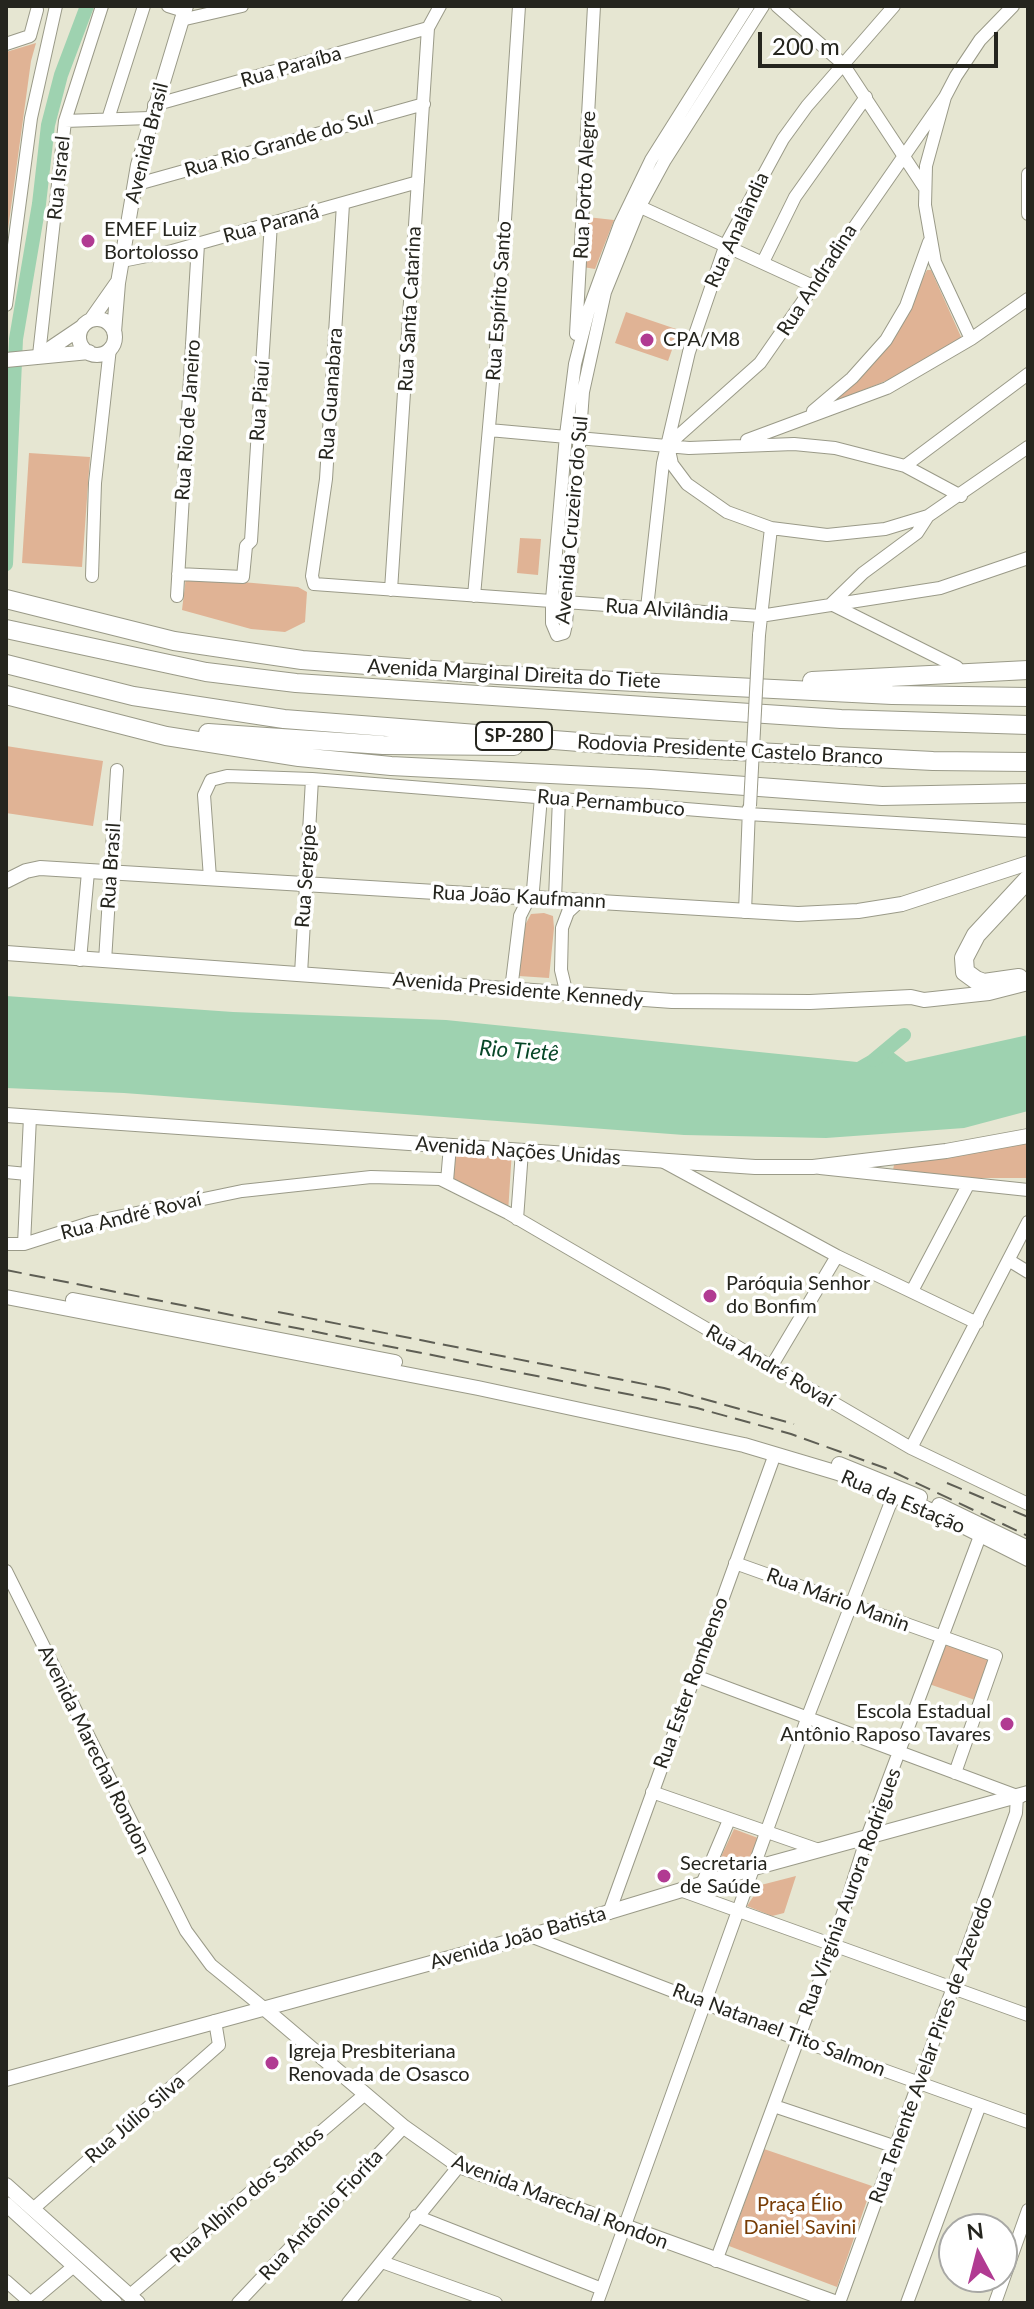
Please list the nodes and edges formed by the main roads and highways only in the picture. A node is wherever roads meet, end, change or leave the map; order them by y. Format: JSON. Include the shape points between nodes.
{"nodes":[{"id":1,"x":184,"y":12,"type":"edge"},
{"id":2,"x":118,"y":283,"type":"junction"},
{"id":3,"x":86,"y":324,"type":"junction"},
{"id":4,"x":114,"y":332,"type":"junction"},
{"id":5,"x":100,"y":352,"type":"junction"},
{"id":6,"x":37,"y":355,"type":"junction"},
{"id":7,"x":6,"y":360,"type":"edge"},
{"id":8,"x":13,"y":602,"type":"edge"},
{"id":9,"x":11,"y":630,"type":"edge"},
{"id":10,"x":6,"y":664,"type":"edge"},
{"id":11,"x":1028,"y":670,"type":"edge"},
{"id":12,"x":798,"y":689,"type":"junction"},
{"id":13,"x":6,"y":695,"type":"edge"},
{"id":14,"x":1028,"y":697,"type":"edge"},
{"id":15,"x":1028,"y":725,"type":"edge"},
{"id":16,"x":166,"y":736,"type":"junction"},
{"id":17,"x":618,"y":745,"type":"junction"},
{"id":18,"x":1023,"y":764,"type":"edge"},
{"id":19,"x":1028,"y":793,"type":"edge"},
{"id":20,"x":1028,"y":863,"type":"edge"},
{"id":21,"x":1028,"y":879,"type":"edge"},
{"id":22,"x":6,"y":881,"type":"edge"},
{"id":23,"x":6,"y":953,"type":"edge"},
{"id":24,"x":1025,"y":979,"type":"edge"},
{"id":25,"x":6,"y":1115,"type":"edge"},
{"id":26,"x":1028,"y":1136,"type":"edge"},
{"id":27,"x":6,"y":1288,"type":"edge"},
{"id":28,"x":6,"y":1297,"type":"edge"},
{"id":29,"x":776,"y":1449,"type":"junction"},
{"id":30,"x":979,"y":1529,"type":"junction"},
{"id":31,"x":1028,"y":1548,"type":"edge"},
{"id":32,"x":1028,"y":1559,"type":"edge"},
{"id":33,"x":1024,"y":1796,"type":"edge"},
{"id":34,"x":265,"y":2009,"type":"junction"},
{"id":35,"x":6,"y":2079,"type":"edge"},
{"id":36,"x":6,"y":2185,"type":"edge"},
{"id":37,"x":6,"y":2204,"type":"edge"},
{"id":38,"x":130,"y":2300,"type":"edge"},
{"id":39,"x":115,"y":2303,"type":"edge"},
{"id":40,"x":838,"y":2303,"type":"edge"}],
"edges":[{"from":1,"to":2,"type":"main road","name":"Avenida Brasil","via":[[134,185]]},
{"from":2,"to":3,"type":"main road","name":"Avenida Brasil"},
{"from":2,"to":4,"type":"main road","name":"Avenida Brasil"},
{"from":3,"to":4,"type":"main road","via":[[103,320]]},
{"from":3,"to":5,"type":"main road","via":[[79,339]]},
{"from":3,"to":6,"type":"main road","name":"Avenida Brasil"},
{"from":4,"to":5,"type":"main road","name":"Avenida Brasil"},
{"from":5,"to":6,"type":"main road"},
{"from":6,"to":7,"type":"main road"},
{"from":8,"to":12,"type":"highway","name":"Avenida Marginal Direita do Tiete","via":[[174,641],[302,660]]},
{"from":9,"to":15,"type":"highway","name":"Rodovia Presidente Castelo Branco","number":"SP-280","via":[[206,672],[296,683],[784,716]]},
{"from":10,"to":17,"type":"highway","name":"Rodovia Presidente Castelo Branco","number":"SP-280","via":[[208,709]]},
{"from":11,"to":12,"type":"highway","via":[[815,679]]},
{"from":12,"to":14,"type":"highway","name":"Avenida Marginal Direita do Tiete"},
{"from":13,"to":16,"type":"highway"},
{"from":16,"to":17,"type":"highway","via":[[185,731],[383,745]]},
{"from":16,"to":19,"type":"highway","via":[[391,766],[882,796]]},
{"from":17,"to":18,"type":"highway","name":"Rodovia Presidente Castelo Branco","number":"SP-280"},
{"from":20,"to":22,"type":"main road","name":"Rua João Kaufmann","via":[[933,896],[828,913],[40,868]]},
{"from":21,"to":24,"type":"highway","via":[[976,935],[964,958],[965,972],[984,983]]},
{"from":23,"to":24,"type":"main road","name":"Avenida Presidente Kennedy","via":[[567,995],[750,1003],[911,997]]},
{"from":25,"to":26,"type":"main road","name":"Avenida Nações Unidas","via":[[813,1167]]},
{"from":27,"to":29,"type":"main road","via":[[549,1393]]},
{"from":28,"to":29,"type":"main road"},
{"from":29,"to":30,"type":"main road","name":"Rua da Estação","via":[[895,1490]]},
{"from":30,"to":31,"type":"main road","name":"Rua da Estação"},
{"from":30,"to":32,"type":"main road","name":"Rua da Estação"},
{"from":33,"to":34,"type":"main road","name":"Avenida João Batista"},
{"from":34,"to":35,"type":"main road","name":"Avenida João Batista"},
{"from":34,"to":40,"type":"main road","name":"Avenida Marechal Rondon","via":[[364,2095],[459,2166]]},
{"from":36,"to":38,"type":"main road"},
{"from":37,"to":39,"type":"main road"}]}
